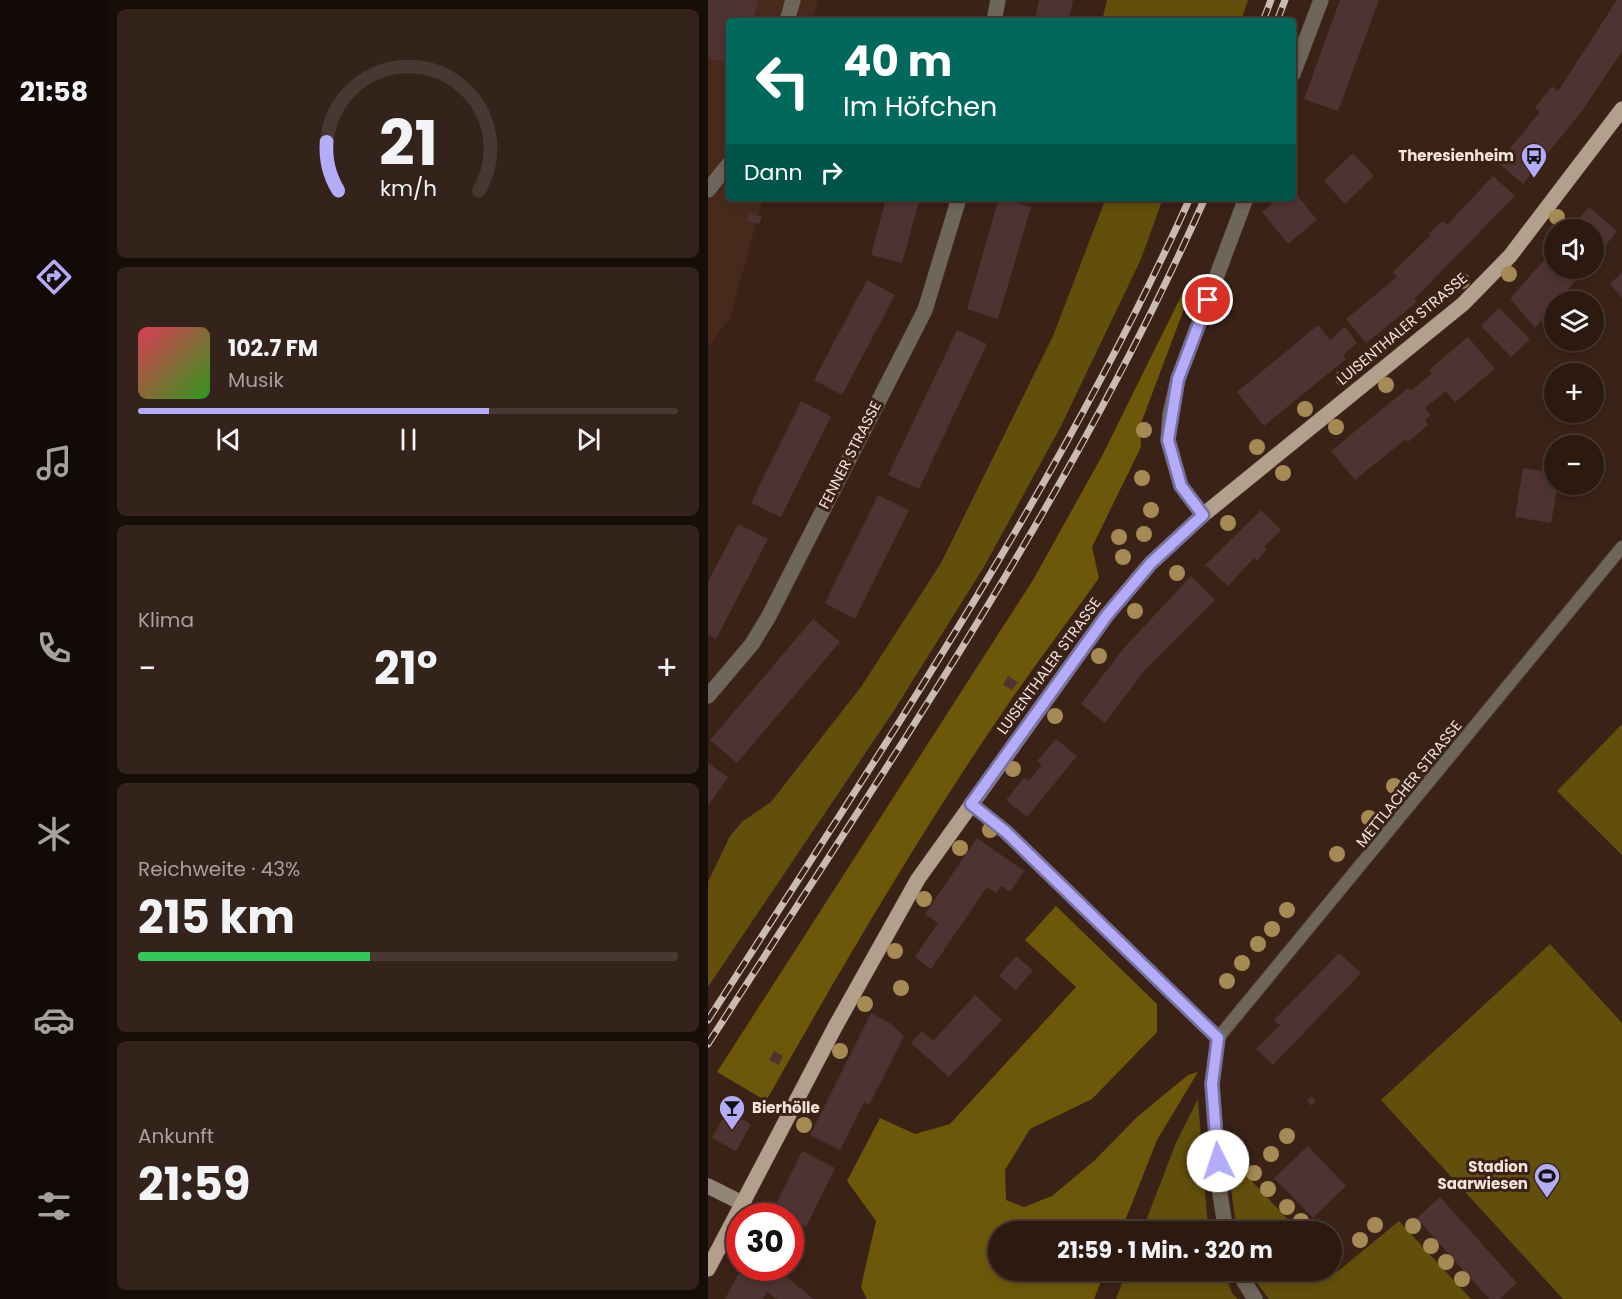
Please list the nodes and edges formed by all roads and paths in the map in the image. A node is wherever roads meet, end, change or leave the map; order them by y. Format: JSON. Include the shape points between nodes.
{"nodes":[{"id":1,"x":793,"y":0,"type":"edge"},
{"id":2,"x":998,"y":0,"type":"edge"},
{"id":3,"x":1321,"y":0,"type":"edge"},
{"id":4,"x":788,"y":18,"type":"edge"},
{"id":5,"x":995,"y":18,"type":"edge"},
{"id":6,"x":1296,"y":66,"type":"edge"},
{"id":7,"x":1622,"y":109,"type":"edge"},
{"id":8,"x":726,"y":168,"type":"edge"},
{"id":9,"x":708,"y":190,"type":"edge"},
{"id":10,"x":958,"y":201,"type":"edge"},
{"id":11,"x":1245,"y":201,"type":"edge"},
{"id":12,"x":1203,"y":515,"type":"junction"},
{"id":13,"x":1622,"y":547,"type":"edge"},
{"id":14,"x":708,"y":696,"type":"edge"},
{"id":15,"x":971,"y":804,"type":"junction"},
{"id":16,"x":1218,"y":1038,"type":"junction"},
{"id":17,"x":708,"y":1186,"type":"edge"},
{"id":18,"x":742,"y":1203,"type":"joint"},
{"id":19,"x":1224,"y":1221,"type":"edge"},
{"id":20,"x":726,"y":1234,"type":"edge"},
{"id":21,"x":708,"y":1269,"type":"edge"},
{"id":22,"x":1244,"y":1281,"type":"edge"},
{"id":23,"x":1255,"y":1299,"type":"edge"}],
"edges":[{"from":1,"to":4,"type":"street"},
{"from":2,"to":5,"type":"street"},
{"from":3,"to":6,"type":"street"},
{"from":7,"to":12,"type":"main road","name":"LUISENTHALER STRASSE","via":[[1510,256],[1463,304]]},
{"from":8,"to":9,"type":"street"},
{"from":10,"to":14,"type":"street","name":"FENNER STRASSE","via":[[925,310],[769,616],[752,644]]},
{"from":11,"to":12,"type":"street","via":[[1178,379],[1170,414],[1168,440],[1181,486]]},
{"from":12,"to":15,"type":"main road","name":"LUISENTHALER STRASSE","via":[[1151,563],[1107,615]]},
{"from":13,"to":16,"type":"lane","name":"METTLACHER STRASSE"},
{"from":15,"to":16,"type":"street","via":[[1006,832]]},
{"from":15,"to":18,"type":"main road","name":"LUISENTHALER STRASSE","via":[[918,879]]},
{"from":16,"to":19,"type":"street","via":[[1212,1084]]},
{"from":17,"to":18,"type":"street"},
{"from":20,"to":21,"type":"main road","name":"LUISENTHALER STRASSE"},
{"from":22,"to":23,"type":"street"}]}
